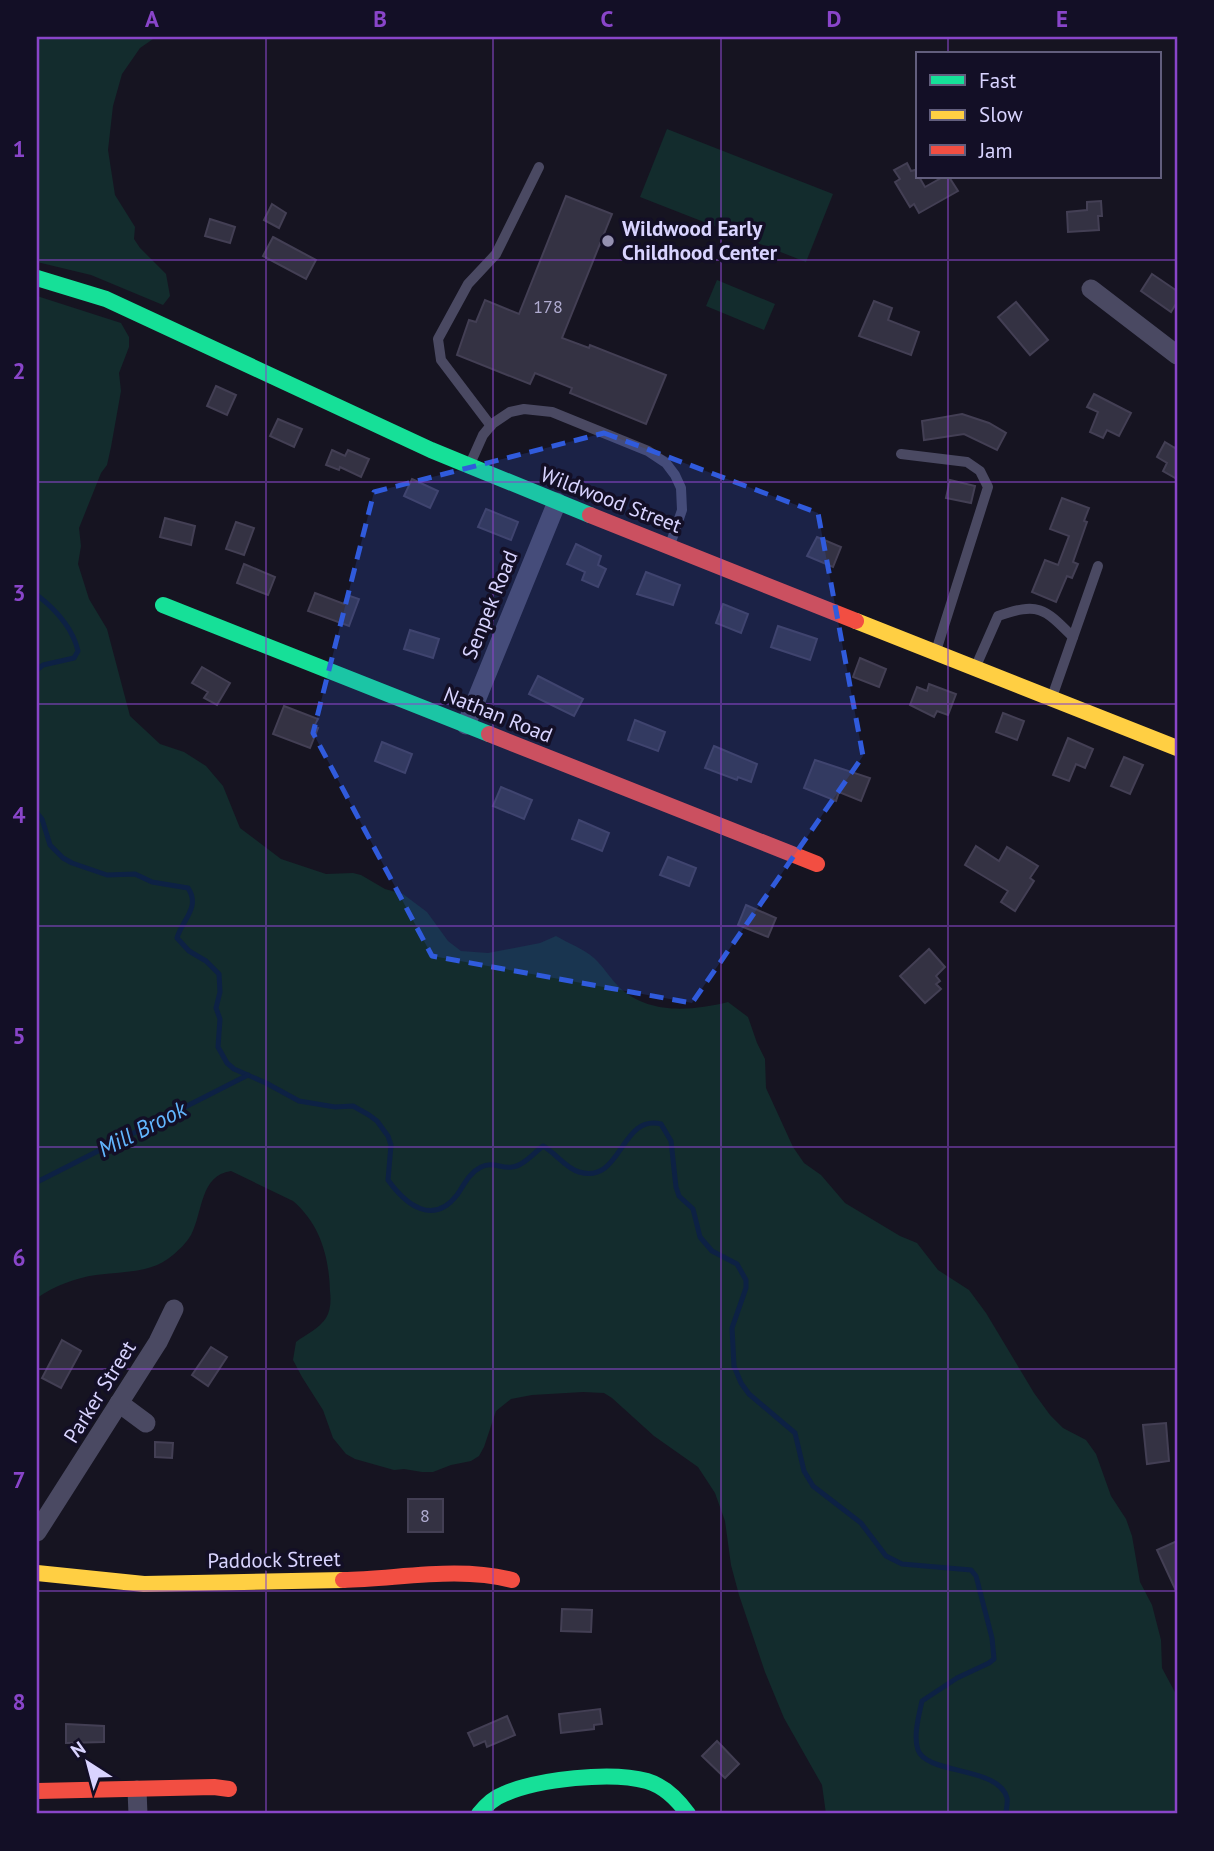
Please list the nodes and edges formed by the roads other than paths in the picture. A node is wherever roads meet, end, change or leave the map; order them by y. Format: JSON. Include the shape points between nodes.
{"nodes":[{"id":1,"x":538,"y":167,"type":"dead end"},
{"id":2,"x":37,"y":278,"type":"edge"},
{"id":3,"x":1091,"y":289,"type":"dead end"},
{"id":4,"x":1177,"y":355,"type":"edge"},
{"id":5,"x":491,"y":426,"type":"junction"},
{"id":6,"x":901,"y":454,"type":"dead end"},
{"id":7,"x":469,"y":466,"type":"junction"},
{"id":8,"x":557,"y":502,"type":"junction"},
{"id":9,"x":670,"y":545,"type":"junction"},
{"id":10,"x":1098,"y":566,"type":"dead end"},
{"id":11,"x":163,"y":605,"type":"dead end"},
{"id":12,"x":1073,"y":637,"type":"junction"},
{"id":13,"x":936,"y":651,"type":"junction"},
{"id":14,"x":976,"y":667,"type":"junction"},
{"id":15,"x":1052,"y":698,"type":"junction"},
{"id":16,"x":466,"y":725,"type":"junction"},
{"id":17,"x":1177,"y":748,"type":"edge"},
{"id":18,"x":817,"y":864,"type":"dead end"},
{"id":19,"x":174,"y":1309,"type":"dead end"},
{"id":20,"x":119,"y":1403,"type":"junction"},
{"id":21,"x":146,"y":1423,"type":"dead end"},
{"id":22,"x":37,"y":1532,"type":"edge"},
{"id":23,"x":37,"y":1573,"type":"edge"},
{"id":24,"x":512,"y":1580,"type":"dead end"},
{"id":25,"x":229,"y":1789,"type":"dead end"},
{"id":26,"x":37,"y":1790,"type":"edge"},
{"id":27,"x":137,"y":1790,"type":"junction"},
{"id":28,"x":138,"y":1814,"type":"edge"},
{"id":29,"x":479,"y":1814,"type":"edge"},
{"id":30,"x":688,"y":1814,"type":"edge"}],
"edges":[{"from":1,"to":5,"type":"lane","via":[[496,254],[468,284],[439,340],[441,360]]},
{"from":2,"to":7,"type":"street","name":"Wildwood Street","via":[[106,299]]},
{"from":3,"to":4,"type":"street"},
{"from":5,"to":7,"type":"lane"},
{"from":5,"to":9,"type":"lane","via":[[510,412],[538,409],[661,458],[675,475],[682,495],[681,517]]},
{"from":6,"to":13,"type":"lane","via":[[967,462],[980,471],[988,487]]},
{"from":7,"to":8,"type":"street","name":"Wildwood Street"},
{"from":8,"to":9,"type":"street","name":"Wildwood Street"},
{"from":8,"to":16,"type":"street","name":"Senpek Road"},
{"from":9,"to":13,"type":"street","name":"Wildwood Street"},
{"from":10,"to":12,"type":"lane"},
{"from":11,"to":16,"type":"street","name":"Nathan Road"},
{"from":12,"to":14,"type":"lane","via":[[1034,607],[1012,611],[998,616]]},
{"from":12,"to":15,"type":"lane"},
{"from":13,"to":14,"type":"street","name":"Wildwood Street"},
{"from":14,"to":15,"type":"street","name":"Wildwood Street"},
{"from":15,"to":17,"type":"street","name":"Wildwood Street"},
{"from":16,"to":18,"type":"street","name":"Nathan Road"},
{"from":19,"to":20,"type":"street","name":"Parker Street"},
{"from":20,"to":21,"type":"street"},
{"from":20,"to":22,"type":"street","name":"Parker Street"},
{"from":23,"to":24,"type":"street","name":"Paddock Street","via":[[144,1584],[460,1574]]},
{"from":25,"to":27,"type":"street"},
{"from":26,"to":27,"type":"street"},
{"from":27,"to":28,"type":"street"},
{"from":29,"to":30,"type":"street","via":[[510,1791],[614,1776],[661,1787]]}]}
